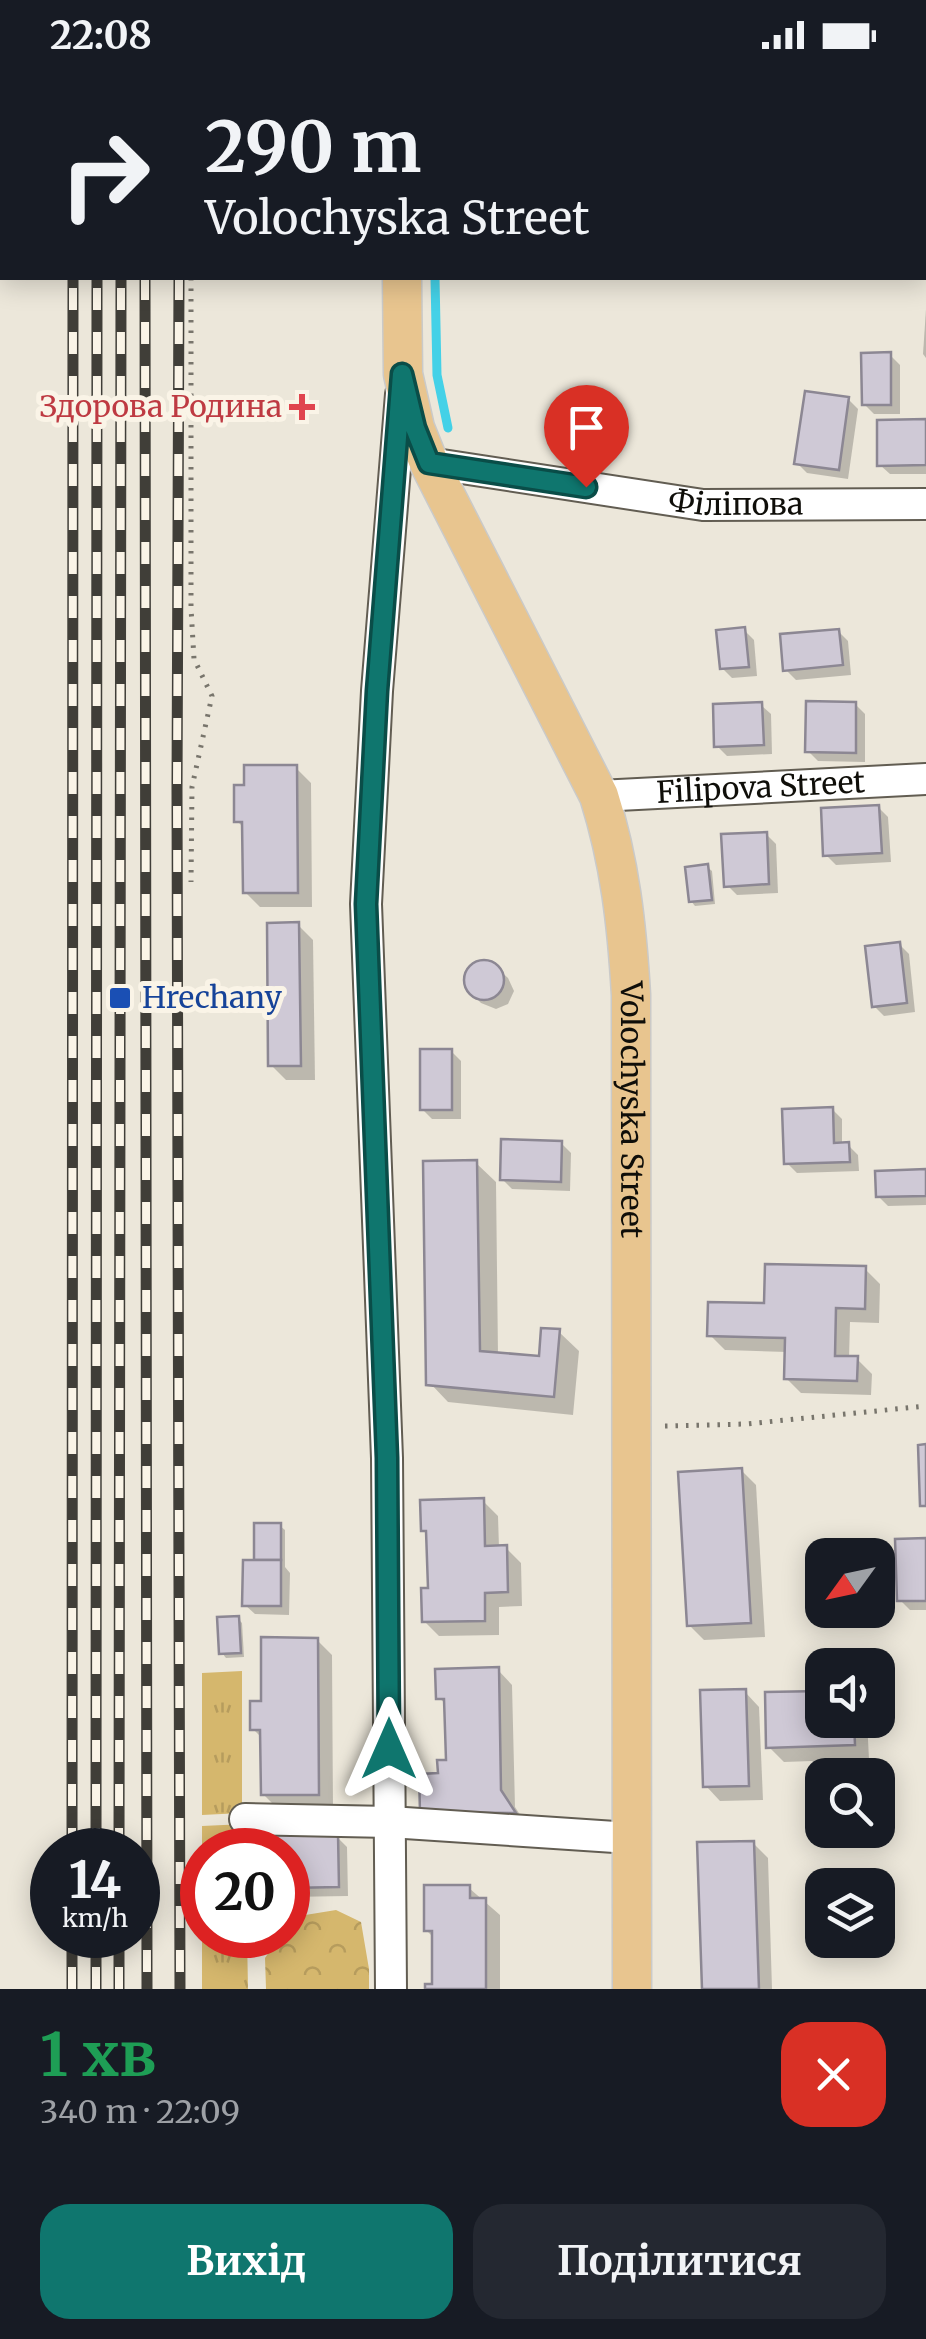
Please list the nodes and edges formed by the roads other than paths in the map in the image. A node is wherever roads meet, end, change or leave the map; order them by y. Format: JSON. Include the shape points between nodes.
{"nodes":[{"id":1,"x":402,"y":280,"type":"edge"},
{"id":2,"x":402,"y":374,"type":"junction"},
{"id":3,"x":429,"y":463,"type":"junction"},
{"id":4,"x":926,"y":504,"type":"edge"},
{"id":5,"x":926,"y":779,"type":"edge"},
{"id":6,"x":599,"y":796,"type":"junction"},
{"id":7,"x":245,"y":1819,"type":"dead end"},
{"id":8,"x":390,"y":1822,"type":"junction"},
{"id":9,"x":630,"y":1838,"type":"junction"},
{"id":10,"x":391,"y":1989,"type":"edge"},
{"id":11,"x":632,"y":1989,"type":"edge"}],
"edges":[{"from":1,"to":2,"type":"main road","name":"Volochyska Street"},
{"from":2,"to":3,"type":"main road","name":"Volochyska Street"},
{"from":2,"to":8,"type":"street","via":[[366,904],[387,1458]]},
{"from":3,"to":4,"type":"street","name":"Філіпова","via":[[704,504]]},
{"from":3,"to":6,"type":"main road","name":"Volochyska Street"},
{"from":5,"to":6,"type":"street","name":"Filipova Street"},
{"from":6,"to":9,"type":"main road","name":"Volochyska Street","via":[[615,845],[631,995]]},
{"from":7,"to":8,"type":"street"},
{"from":8,"to":9,"type":"street"},
{"from":8,"to":10,"type":"street"},
{"from":9,"to":11,"type":"main road","name":"Volochyska Street"}]}
